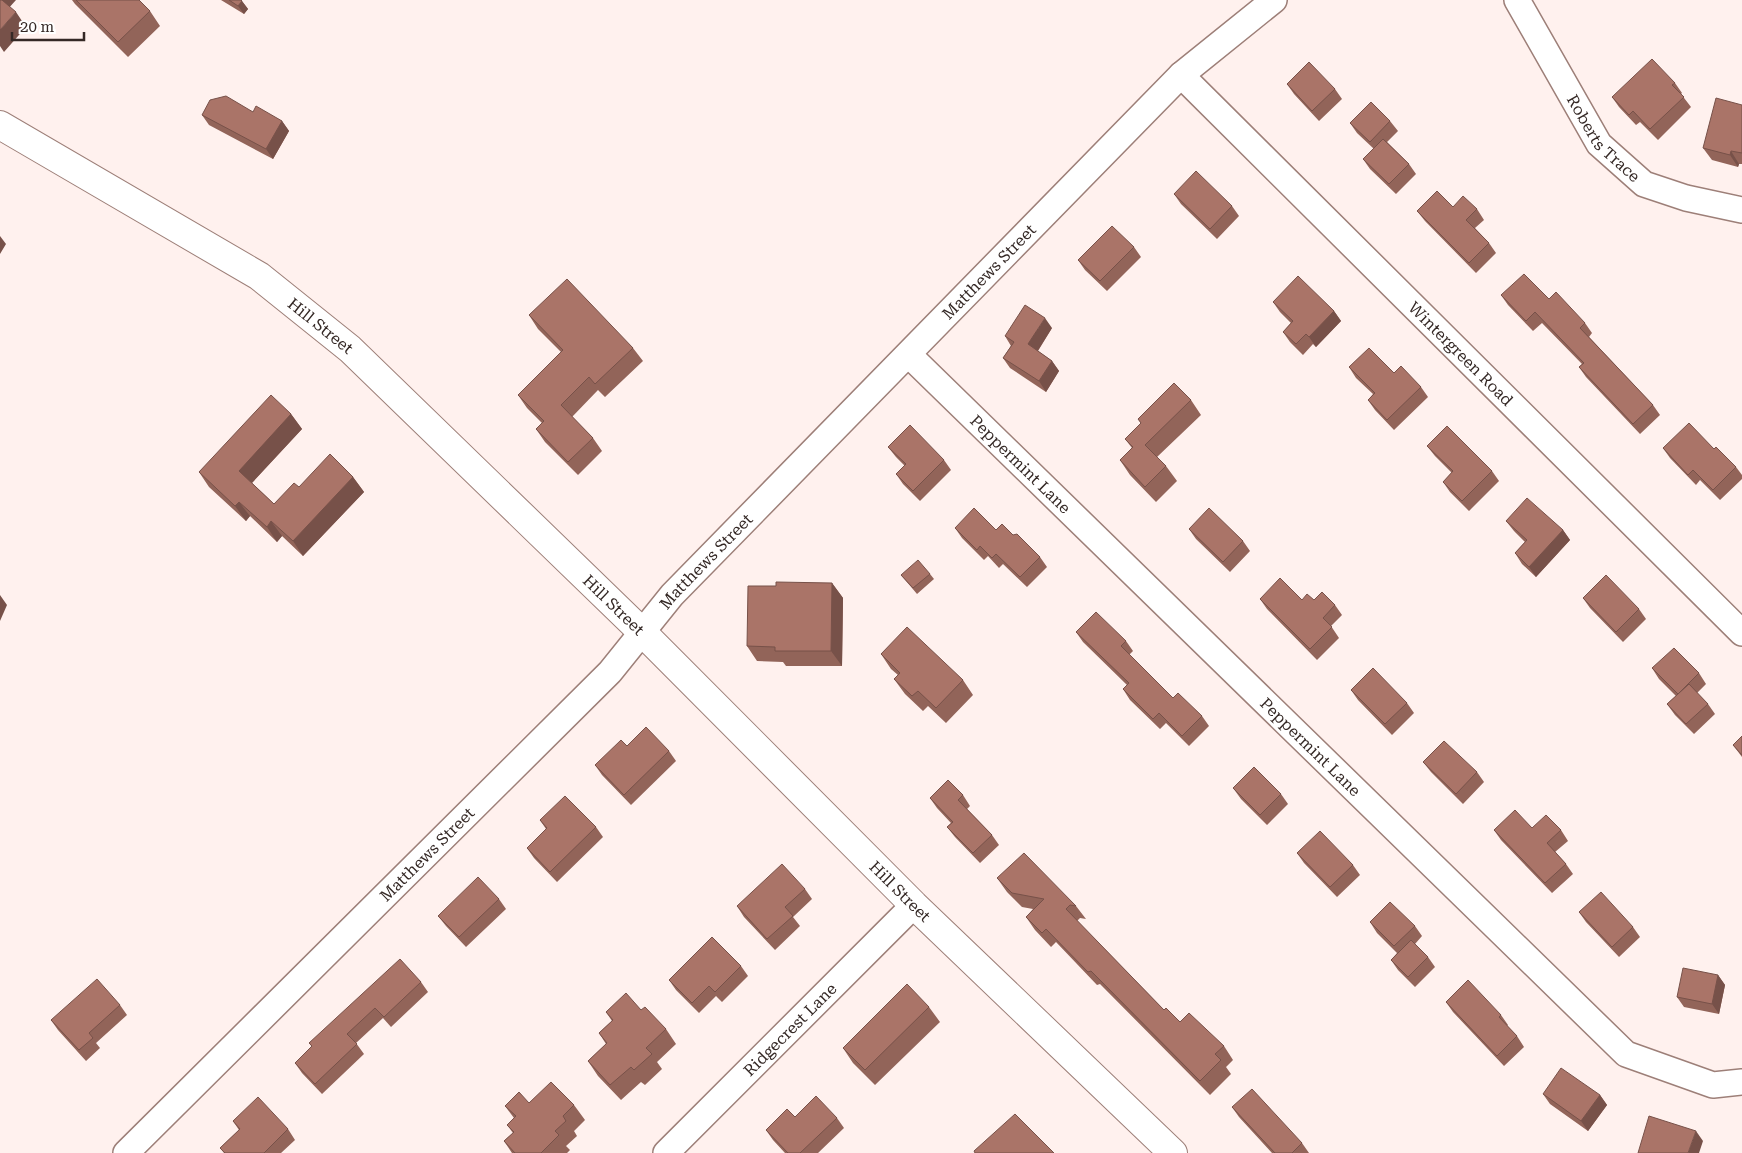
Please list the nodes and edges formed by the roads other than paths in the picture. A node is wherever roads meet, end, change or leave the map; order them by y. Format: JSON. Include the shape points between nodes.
{"nodes":[{"id":1,"x":1274,"y":0,"type":"edge"},
{"id":2,"x":1518,"y":0,"type":"edge"},
{"id":3,"x":1180,"y":75,"type":"junction"},
{"id":4,"x":0,"y":125,"type":"edge"},
{"id":5,"x":1742,"y":210,"type":"edge"},
{"id":6,"x":910,"y":355,"type":"junction"},
{"id":7,"x":642,"y":632,"type":"junction"},
{"id":8,"x":1742,"y":633,"type":"edge"},
{"id":9,"x":914,"y":905,"type":"junction"},
{"id":10,"x":1742,"y":1082,"type":"edge"},
{"id":11,"x":126,"y":1153,"type":"edge"},
{"id":12,"x":666,"y":1153,"type":"edge"},
{"id":13,"x":1173,"y":1153,"type":"edge"}],
"edges":[{"from":1,"to":3,"type":"street","name":"Matthews Street"},
{"from":2,"to":5,"type":"street","name":"Roberts Trace","via":[[1599,144],[1644,184],[1686,198]]},
{"from":3,"to":6,"type":"street","name":"Matthews Street"},
{"from":3,"to":8,"type":"street","name":"Wintergreen Road"},
{"from":4,"to":7,"type":"street","name":"Hill Street","via":[[259,276],[350,349]]},
{"from":6,"to":7,"type":"street","name":"Matthews Street","via":[[672,595]]},
{"from":6,"to":10,"type":"street","name":"Peppermint Lane","via":[[1626,1054],[1713,1085]]},
{"from":7,"to":9,"type":"street","name":"Hill Street"},
{"from":7,"to":11,"type":"street","name":"Matthews Street","via":[[610,672]]},
{"from":9,"to":12,"type":"street","name":"Ridgecrest Lane"},
{"from":9,"to":13,"type":"street","name":"Hill Street"}]}
